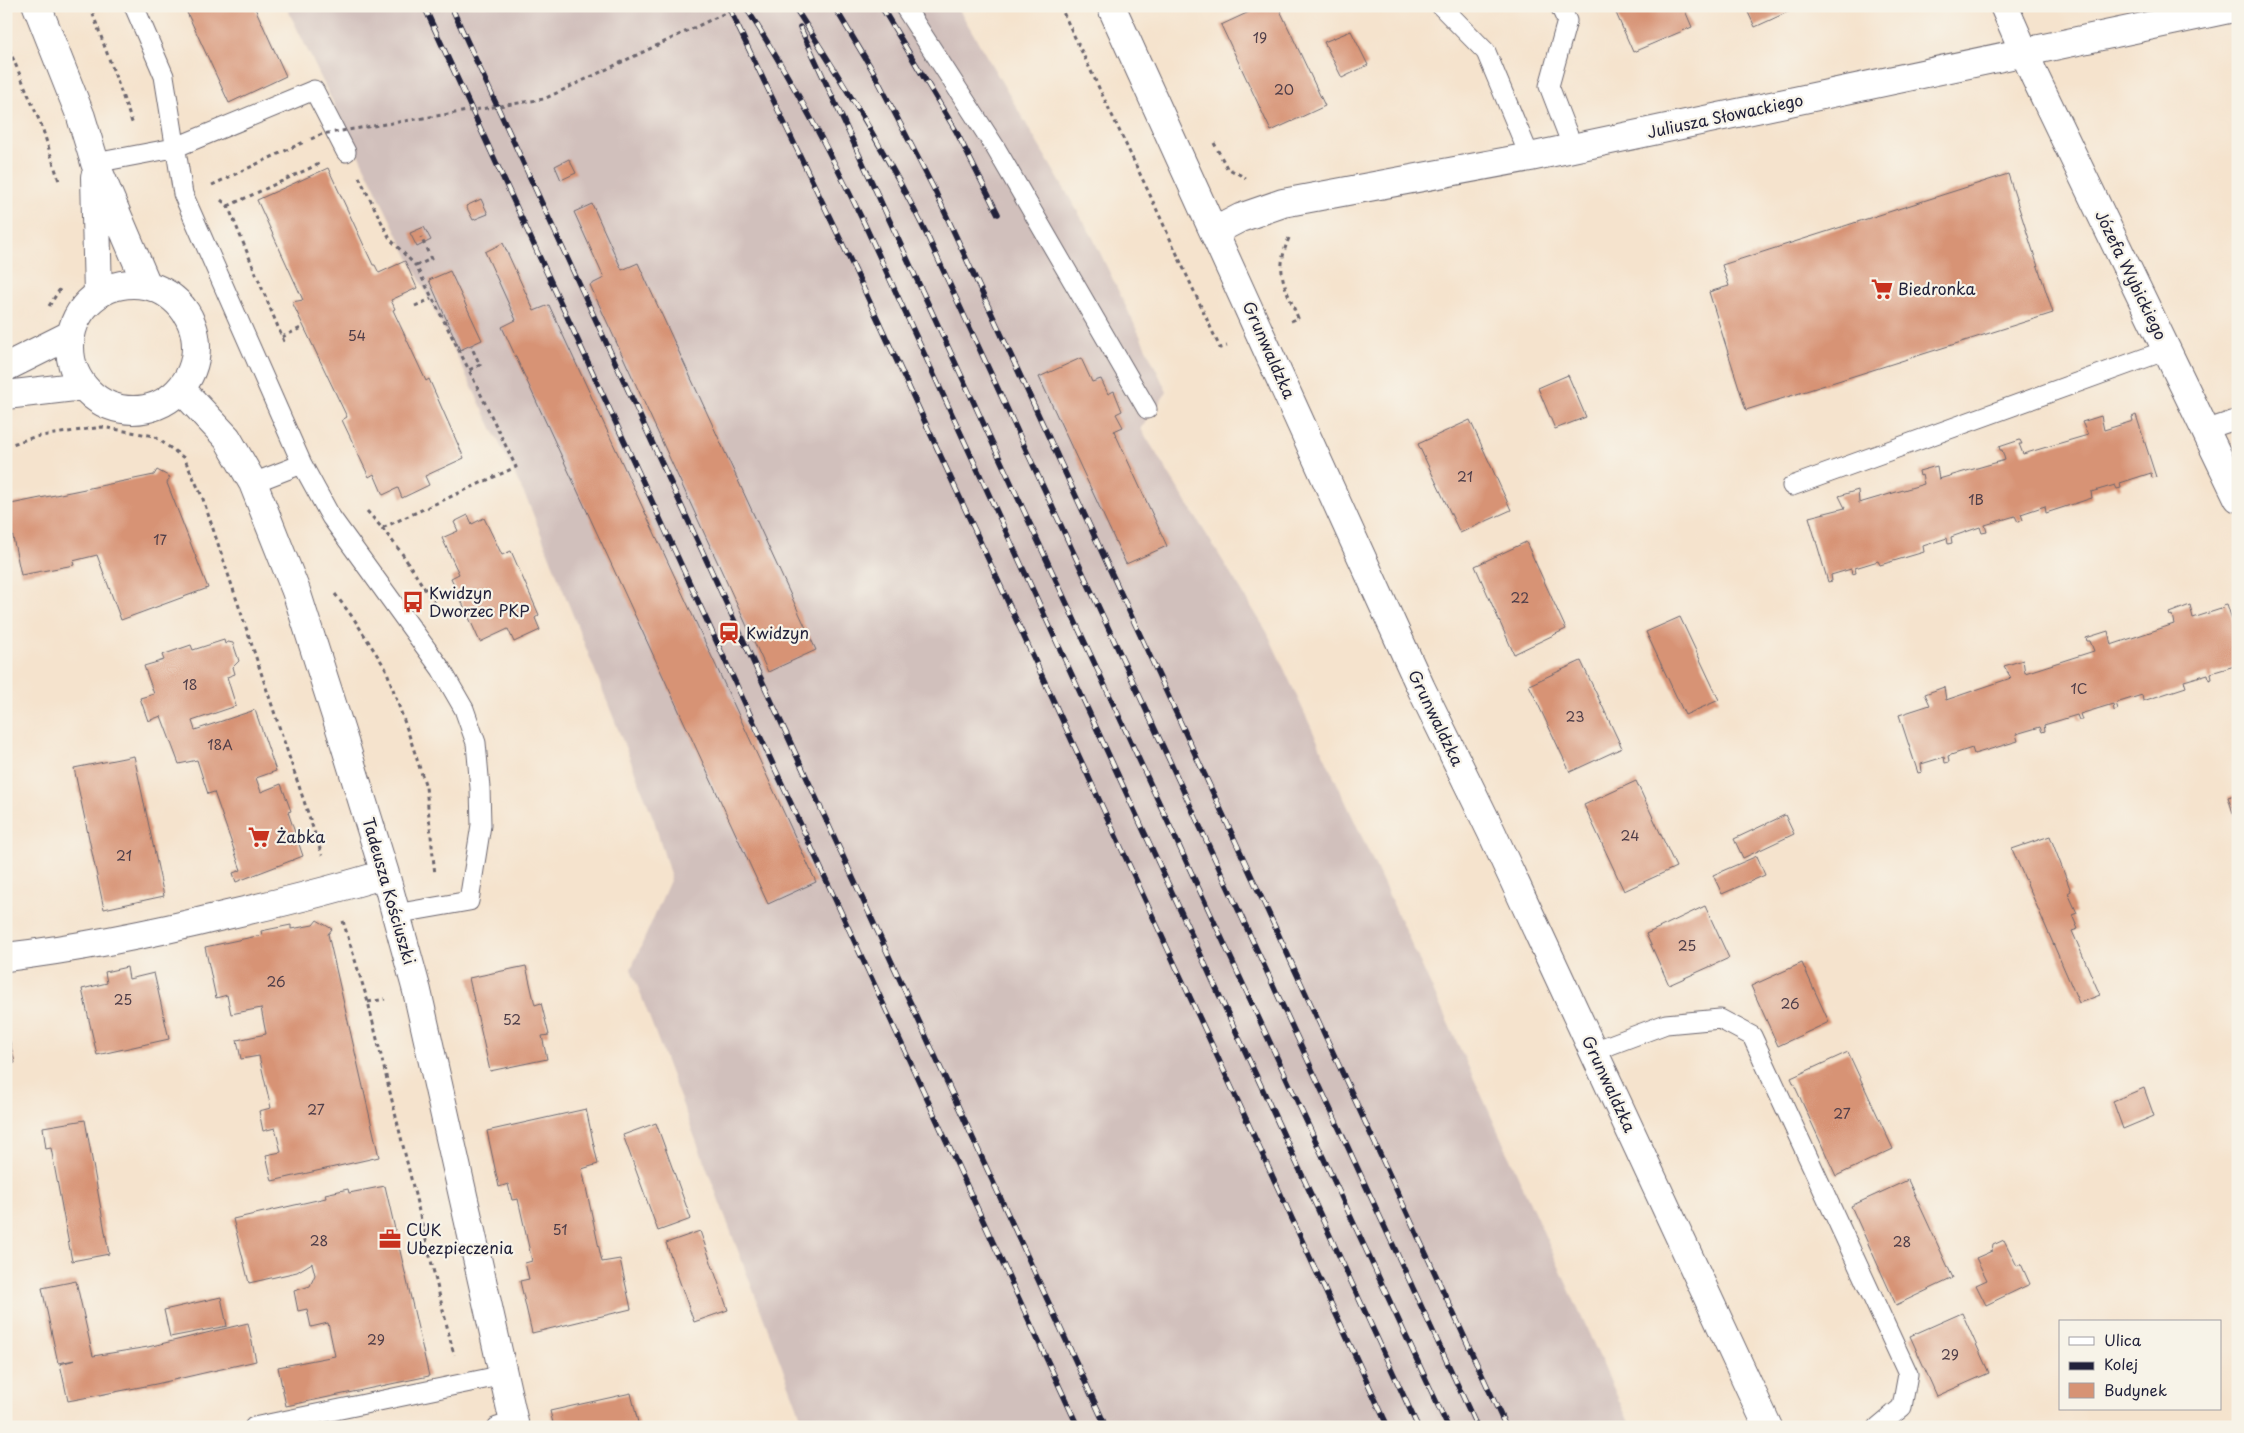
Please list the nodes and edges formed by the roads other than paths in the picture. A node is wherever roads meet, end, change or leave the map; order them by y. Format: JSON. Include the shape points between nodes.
{"nodes":[{"id":1,"x":37,"y":6,"type":"edge"},
{"id":2,"x":134,"y":6,"type":"edge"},
{"id":3,"x":904,"y":6,"type":"edge"},
{"id":4,"x":1112,"y":6,"type":"edge"},
{"id":5,"x":1442,"y":6,"type":"edge"},
{"id":6,"x":1560,"y":6,"type":"edge"},
{"id":7,"x":2004,"y":6,"type":"edge"},
{"id":8,"x":2238,"y":7,"type":"edge"},
{"id":9,"x":2024,"y":52,"type":"junction"},
{"id":10,"x":174,"y":148,"type":"junction"},
{"id":11,"x":1573,"y":148,"type":"junction"},
{"id":12,"x":346,"y":152,"type":"road end"},
{"id":13,"x":1530,"y":157,"type":"junction"},
{"id":14,"x":95,"y":163,"type":"junction"},
{"id":15,"x":1216,"y":231,"type":"junction"},
{"id":16,"x":147,"y":285,"type":"junction"},
{"id":17,"x":98,"y":294,"type":"junction"},
{"id":18,"x":70,"y":335,"type":"junction"},
{"id":19,"x":2167,"y":350,"type":"junction"},
{"id":20,"x":6,"y":367,"type":"edge"},
{"id":21,"x":83,"y":386,"type":"junction"},
{"id":22,"x":181,"y":388,"type":"junction"},
{"id":23,"x":6,"y":395,"type":"edge"},
{"id":24,"x":1147,"y":409,"type":"dead end"},
{"id":25,"x":2238,"y":419,"type":"edge"},
{"id":26,"x":2205,"y":430,"type":"junction"},
{"id":27,"x":302,"y":464,"type":"junction"},
{"id":28,"x":253,"y":483,"type":"junction"},
{"id":29,"x":1792,"y":486,"type":"dead end"},
{"id":30,"x":2238,"y":498,"type":"edge"},
{"id":31,"x":385,"y":874,"type":"junction"},
{"id":32,"x":395,"y":914,"type":"junction"},
{"id":33,"x":6,"y":957,"type":"edge"},
{"id":34,"x":1594,"y":1051,"type":"junction"},
{"id":35,"x":504,"y":1375,"type":"junction"},
{"id":36,"x":509,"y":1425,"type":"edge"},
{"id":37,"x":254,"y":1427,"type":"edge"},
{"id":38,"x":1768,"y":1427,"type":"edge"},
{"id":39,"x":1878,"y":1427,"type":"edge"}],
"edges":[{"from":1,"to":14,"type":"street"},
{"from":2,"to":10,"type":"lane","via":[[164,76]]},
{"from":3,"to":24,"type":"lane","via":[[995,147]]},
{"from":4,"to":15,"type":"street","name":"Grunwaldzka"},
{"from":5,"to":13,"type":"lane","via":[[1486,52]]},
{"from":6,"to":11,"type":"lane","via":[[1567,21],[1549,86]]},
{"from":7,"to":9,"type":"street","name":"Józefa Wybickiego"},
{"from":8,"to":9,"type":"street","name":"Juliusza Słowackiego"},
{"from":9,"to":11,"type":"street","name":"Juliusza Słowackiego"},
{"from":9,"to":19,"type":"street","name":"Józefa Wybickiego"},
{"from":10,"to":12,"type":"lane","via":[[314,90]]},
{"from":10,"to":14,"type":"lane"},
{"from":10,"to":27,"type":"lane","via":[[183,194]]},
{"from":11,"to":13,"type":"street","name":"Juliusza Słowackiego"},
{"from":13,"to":15,"type":"street","name":"Juliusza Słowackiego","via":[[1283,202]]},
{"from":14,"to":16,"type":"street"},
{"from":14,"to":17,"type":"street"},
{"from":15,"to":34,"type":"street","name":"Grunwaldzka","via":[[1421,688]]},
{"from":16,"to":17,"type":"street","via":[[121,285]]},
{"from":16,"to":22,"type":"street","via":[[171,296],[188,316],[196,340],[193,366]]},
{"from":17,"to":18,"type":"street","via":[[80,312]]},
{"from":18,"to":20,"type":"street"},
{"from":18,"to":21,"type":"street","via":[[71,362]]},
{"from":19,"to":26,"type":"street","name":"Józefa Wybickiego"},
{"from":19,"to":29,"type":"lane"},
{"from":21,"to":22,"type":"street","via":[[105,404],[132,410],[158,405]]},
{"from":21,"to":23,"type":"street"},
{"from":22,"to":28,"type":"street","name":"Tadeusza Kościuszki","via":[[227,438]]},
{"from":25,"to":26,"type":"lane"},
{"from":26,"to":30,"type":"street","name":"Józefa Wybickiego"},
{"from":27,"to":28,"type":"lane"},
{"from":27,"to":32,"type":"lane","via":[[331,517],[441,669],[464,709],[476,743],[480,825],[469,900]]},
{"from":28,"to":31,"type":"street","name":"Tadeusza Kościuszki","via":[[296,591]]},
{"from":31,"to":32,"type":"street","name":"Tadeusza Kościuszki"},
{"from":31,"to":33,"type":"street","via":[[333,890],[144,935],[60,951]]},
{"from":32,"to":35,"type":"street","name":"Tadeusza Kościuszki","via":[[417,991]]},
{"from":34,"to":38,"type":"street","name":"Grunwaldzka"},
{"from":34,"to":39,"type":"lane","via":[[1666,1024],[1720,1019],[1752,1036],[1908,1374],[1902,1407]]},
{"from":35,"to":36,"type":"street","name":"Tadeusza Kościuszki"},
{"from":35,"to":37,"type":"lane"}]}
